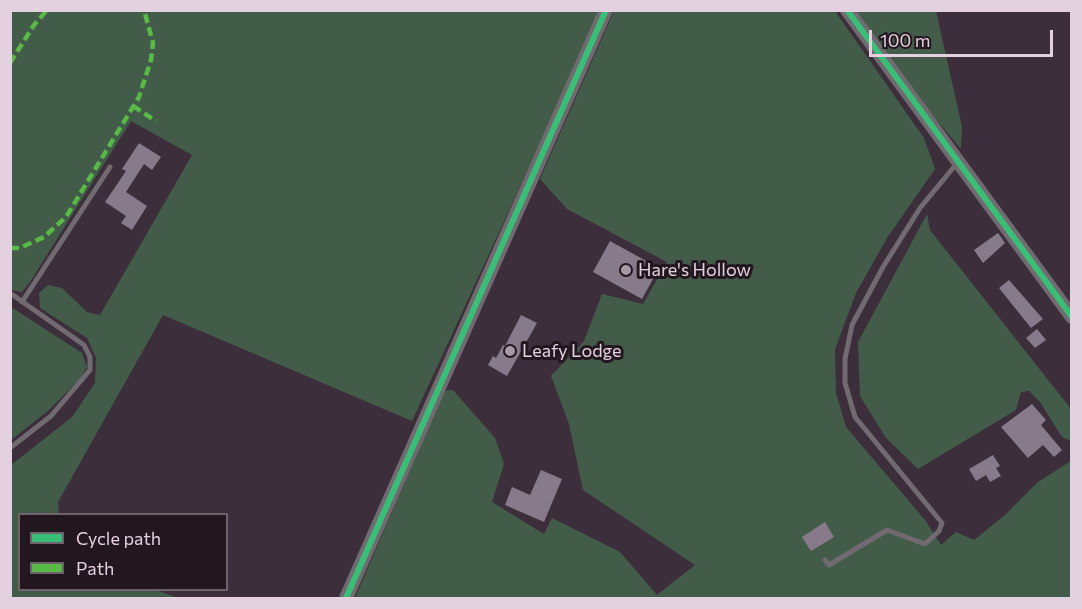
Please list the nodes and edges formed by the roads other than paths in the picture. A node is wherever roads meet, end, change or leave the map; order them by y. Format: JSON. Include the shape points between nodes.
{"nodes":[{"id":1,"x":606,"y":10,"type":"edge"},
{"id":2,"x":847,"y":10,"type":"edge"},
{"id":3,"x":959,"y":161,"type":"junction"},
{"id":4,"x":110,"y":167,"type":"dead end"},
{"id":5,"x":10,"y":293,"type":"edge"},
{"id":6,"x":22,"y":302,"type":"junction"},
{"id":7,"x":1071,"y":317,"type":"edge"},
{"id":8,"x":10,"y":448,"type":"edge"},
{"id":9,"x":825,"y":560,"type":"dead end"},
{"id":10,"x":346,"y":598,"type":"edge"}],
"edges":[{"from":1,"to":10,"type":"street"},
{"from":2,"to":3,"type":"street"},
{"from":3,"to":7,"type":"street"},
{"from":3,"to":9,"type":"lane","via":[[920,208],[883,267],[852,325],[845,359],[845,383],[855,417],[942,523],[925,544],[887,530],[829,565]]},
{"from":4,"to":6,"type":"lane"},
{"from":5,"to":6,"type":"lane"},
{"from":6,"to":8,"type":"lane","via":[[84,345],[90,357],[90,370],[51,416]]}]}
